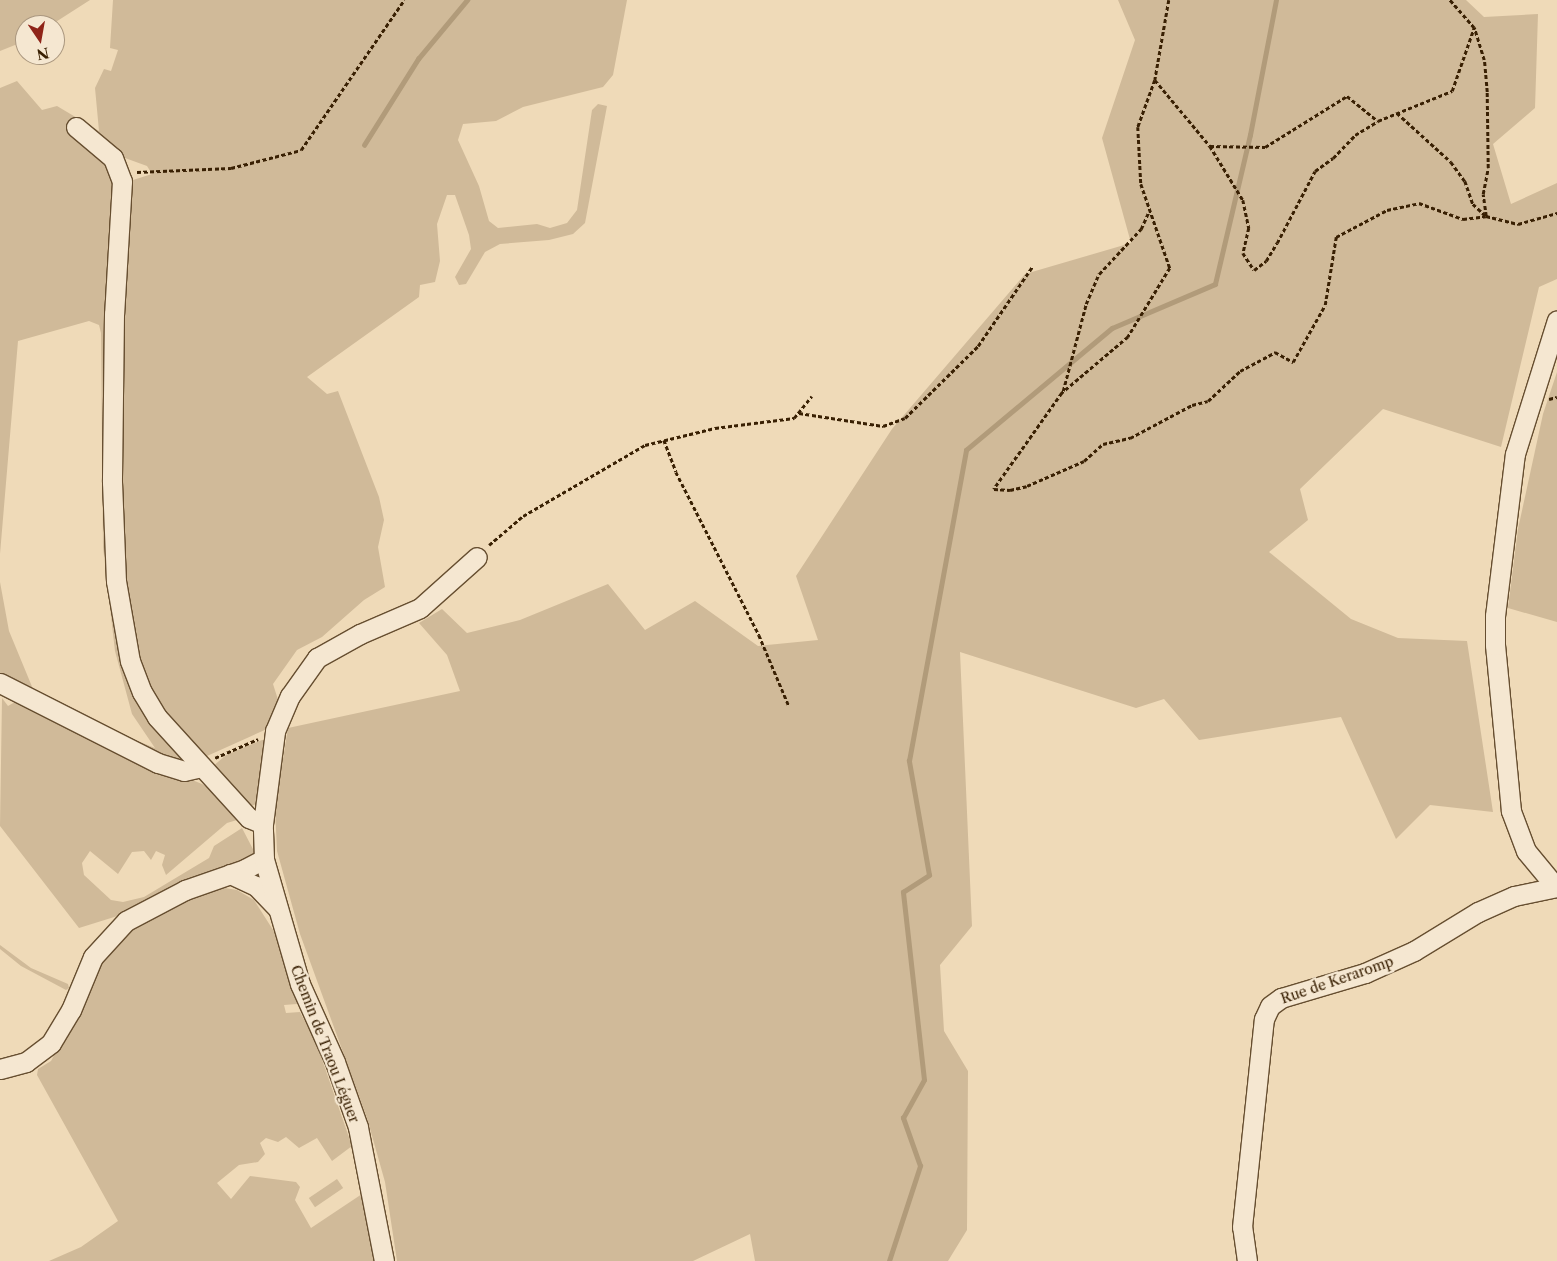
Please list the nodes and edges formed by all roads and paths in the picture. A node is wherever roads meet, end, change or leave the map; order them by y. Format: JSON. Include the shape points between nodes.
{"nodes":[{"id":1,"x":404,"y":0,"type":"edge"},
{"id":2,"x":1169,"y":0,"type":"edge"},
{"id":3,"x":1450,"y":0,"type":"edge"},
{"id":4,"x":1474,"y":28,"type":"junction"},
{"id":5,"x":1155,"y":80,"type":"junction"},
{"id":6,"x":1397,"y":113,"type":"junction"},
{"id":7,"x":1378,"y":121,"type":"junction"},
{"id":8,"x":76,"y":127,"type":"dead end"},
{"id":9,"x":1210,"y":146,"type":"junction"},
{"id":10,"x":121,"y":173,"type":"junction"},
{"id":11,"x":1150,"y":209,"type":"junction"},
{"id":12,"x":1557,"y":213,"type":"edge"},
{"id":13,"x":1486,"y":216,"type":"junction"},
{"id":14,"x":1032,"y":267,"type":"dead end"},
{"id":15,"x":1557,"y":320,"type":"edge"},
{"id":16,"x":1062,"y":393,"type":"junction"},
{"id":17,"x":812,"y":396,"type":"dead end"},
{"id":18,"x":799,"y":413,"type":"junction"},
{"id":19,"x":664,"y":440,"type":"junction"},
{"id":20,"x":477,"y":556,"type":"joint"},
{"id":21,"x":0,"y":683,"type":"edge"},
{"id":22,"x":789,"y":706,"type":"dead end"},
{"id":23,"x":276,"y":731,"type":"junction"},
{"id":24,"x":202,"y":768,"type":"junction"},
{"id":25,"x":263,"y":824,"type":"junction"},
{"id":26,"x":264,"y":859,"type":"junction"},
{"id":27,"x":230,"y":874,"type":"junction"},
{"id":28,"x":1556,"y":887,"type":"edge"},
{"id":29,"x":279,"y":910,"type":"junction"},
{"id":30,"x":0,"y":1069,"type":"edge"},
{"id":31,"x":384,"y":1261,"type":"edge"},
{"id":32,"x":1247,"y":1261,"type":"edge"}],
"edges":[{"from":1,"to":10,"type":"path","via":[[301,150],[231,168]]},
{"from":2,"to":5,"type":"path"},
{"from":3,"to":4,"type":"path"},
{"from":4,"to":6,"type":"path","via":[[1452,90]]},
{"from":4,"to":13,"type":"path","via":[[1484,60],[1488,92],[1488,168],[1483,194]]},
{"from":5,"to":9,"type":"path"},
{"from":5,"to":11,"type":"path","via":[[1138,127],[1141,184]]},
{"from":6,"to":7,"type":"path"},
{"from":6,"to":13,"type":"path","via":[[1451,162],[1465,181],[1473,204]]},
{"from":7,"to":9,"type":"path","via":[[1347,96],[1265,147]]},
{"from":7,"to":9,"type":"path","via":[[1355,135],[1315,171],[1277,244],[1266,261],[1254,270],[1243,253],[1249,228],[1243,200]]},
{"from":8,"to":10,"type":"street","via":[[109,153]]},
{"from":10,"to":24,"type":"street","via":[[114,314],[112,482],[118,601],[125,642],[142,692],[157,717]]},
{"from":11,"to":16,"type":"path","via":[[1141,229],[1099,274],[1086,304]]},
{"from":11,"to":16,"type":"path","via":[[1170,268],[1128,337]]},
{"from":12,"to":13,"type":"path","via":[[1518,224]]},
{"from":13,"to":16,"type":"path","via":[[1463,218],[1419,203],[1387,210],[1336,237],[1326,305],[1293,362],[1275,352],[1240,371],[1208,401],[1192,405],[1130,438],[1103,444],[1084,461],[1027,486],[994,489]]},
{"from":14,"to":18,"type":"path","via":[[978,346],[905,418],[883,426]]},
{"from":15,"to":28,"type":"street","via":[[1515,454],[1494,645],[1511,811],[1526,851]]},
{"from":17,"to":18,"type":"path"},
{"from":18,"to":19,"type":"path","via":[[784,421],[715,428]]},
{"from":19,"to":20,"type":"path","via":[[645,445],[522,516]]},
{"from":19,"to":22,"type":"path","via":[[676,472],[759,635]]},
{"from":20,"to":23,"type":"street","name":"Chemin de Traou Léguer","via":[[420,608],[360,634],[317,658],[290,696]]},
{"from":21,"to":24,"type":"street","via":[[158,763],[184,771]]},
{"from":23,"to":24,"type":"path","via":[[225,752]]},
{"from":23,"to":25,"type":"street","name":"Chemin de Traou Léguer"},
{"from":24,"to":25,"type":"street","via":[[249,818]]},
{"from":25,"to":26,"type":"street","name":"Chemin de Traou Léguer"},
{"from":26,"to":27,"type":"street"},
{"from":26,"to":29,"type":"street","name":"Chemin de Traou Léguer"},
{"from":27,"to":29,"type":"street","via":[[256,886]]},
{"from":27,"to":30,"type":"street","via":[[176,894],[118,928],[94,957],[71,1010],[51,1043],[26,1062]]},
{"from":28,"to":32,"type":"street","name":"Rue de Keraromp","via":[[1514,896],[1478,912],[1414,951],[1365,973],[1281,998],[1270,1006],[1264,1019],[1242,1227]]},
{"from":29,"to":31,"type":"street","name":"Chemin de Traou Léguer","via":[[300,984],[358,1127]]}]}
